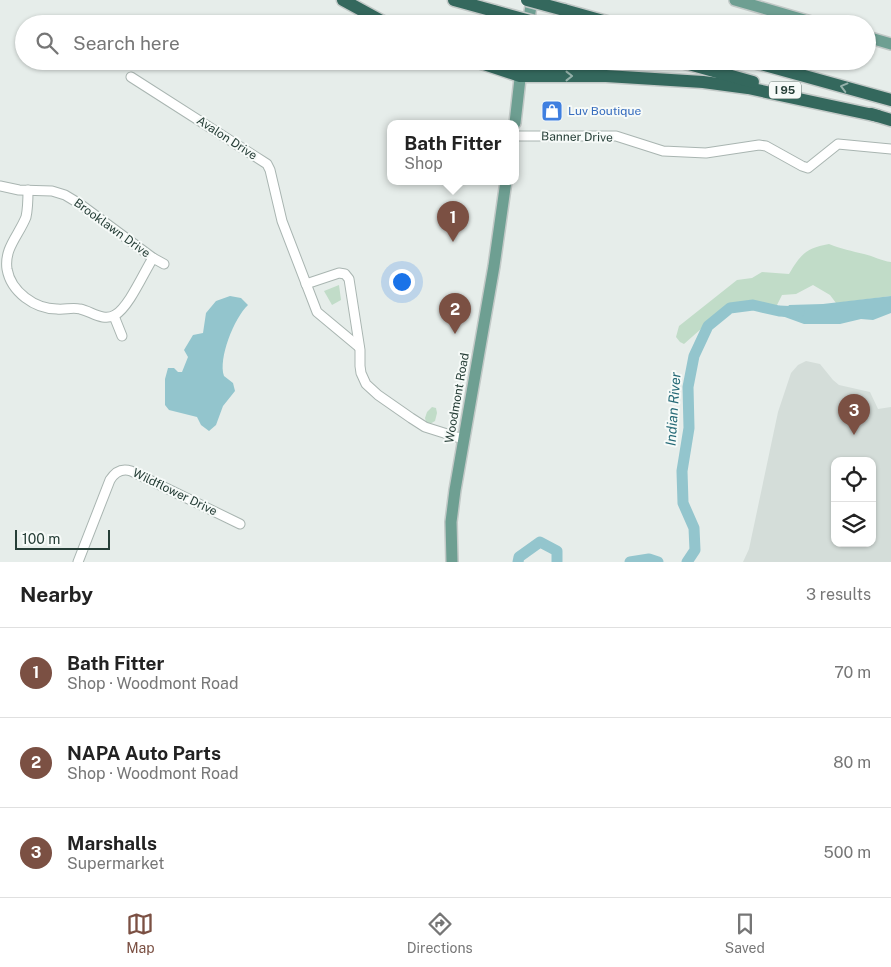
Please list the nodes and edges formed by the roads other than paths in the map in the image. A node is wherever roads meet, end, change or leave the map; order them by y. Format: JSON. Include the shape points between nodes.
{"nodes":[{"id":1,"x":343,"y":0,"type":"edge"},
{"id":2,"x":454,"y":0,"type":"edge"},
{"id":3,"x":527,"y":0,"type":"edge"},
{"id":4,"x":532,"y":0,"type":"edge"},
{"id":5,"x":735,"y":0,"type":"edge"},
{"id":6,"x":370,"y":15,"type":"edge"},
{"id":7,"x":509,"y":15,"type":"edge"},
{"id":8,"x":530,"y":15,"type":"edge"},
{"id":9,"x":582,"y":15,"type":"edge"},
{"id":10,"x":787,"y":15,"type":"edge"},
{"id":11,"x":876,"y":40,"type":"edge"},
{"id":12,"x":891,"y":44,"type":"edge"},
{"id":13,"x":502,"y":70,"type":"edge"},
{"id":14,"x":521,"y":70,"type":"edge"},
{"id":15,"x":711,"y":70,"type":"edge"},
{"id":16,"x":783,"y":70,"type":"edge"},
{"id":17,"x":520,"y":76,"type":"junction"},
{"id":18,"x":131,"y":77,"type":"dead end"},
{"id":19,"x":891,"y":100,"type":"edge"},
{"id":20,"x":878,"y":116,"type":"junction"},
{"id":21,"x":515,"y":120,"type":"edge"},
{"id":22,"x":891,"y":120,"type":"edge"},
{"id":23,"x":519,"y":136,"type":"edge"},
{"id":24,"x":891,"y":149,"type":"edge"},
{"id":25,"x":505,"y":185,"type":"edge"},
{"id":26,"x":0,"y":186,"type":"edge"},
{"id":27,"x":28,"y":190,"type":"junction"},
{"id":28,"x":153,"y":258,"type":"junction"},
{"id":29,"x":164,"y":264,"type":"dead end"},
{"id":30,"x":306,"y":284,"type":"junction"},
{"id":31,"x":114,"y":316,"type":"junction"},
{"id":32,"x":122,"y":336,"type":"dead end"},
{"id":33,"x":359,"y":347,"type":"junction"},
{"id":34,"x":463,"y":439,"type":"junction"},
{"id":35,"x":240,"y":524,"type":"dead end"},
{"id":36,"x":78,"y":562,"type":"edge"},
{"id":37,"x":452,"y":562,"type":"edge"}],
"edges":[{"from":1,"to":6,"type":"highway"},
{"from":2,"to":7,"type":"highway","bridge":true},
{"from":3,"to":9,"type":"highway","bridge":true},
{"from":4,"to":8,"type":"main road"},
{"from":5,"to":10,"type":"main road"},
{"from":11,"to":12,"type":"main road"},
{"from":13,"to":17,"type":"highway"},
{"from":14,"to":17,"type":"main road"},
{"from":15,"to":20,"type":"highway","number":"I 95"},
{"from":19,"to":16,"type":"highway","number":"I 95","one_way":true},
{"from":17,"to":20,"type":"highway","one_way":true,"via":[[606,76],[703,82],[748,88]]},
{"from":17,"to":21,"type":"main road"},
{"from":18,"to":30,"type":"street","name":"Avalon Drive","via":[[267,164],[282,220]]},
{"from":20,"to":22,"type":"highway","number":"I 95"},
{"from":23,"to":24,"type":"street","name":"Banner Drive","via":[[616,136],[663,150],[706,153],[759,145],[808,168],[838,144]]},
{"from":25,"to":34,"type":"main road","name":"Woodmont Road"},
{"from":26,"to":27,"type":"street","name":"Brooklawn Drive"},
{"from":27,"to":28,"type":"street","name":"Brooklawn Drive","via":[[52,191],[72,199]]},
{"from":27,"to":31,"type":"street","via":[[28,210],[7,255],[7,269],[13,284],[24,296],[44,308],[76,308],[109,318]]},
{"from":28,"to":29,"type":"street","name":"Brooklawn Drive"},
{"from":28,"to":31,"type":"street","via":[[126,305]]},
{"from":30,"to":33,"type":"street","name":"Avalon Drive","via":[[317,312]]},
{"from":30,"to":33,"type":"street","via":[[342,272],[348,276]]},
{"from":31,"to":32,"type":"street"},
{"from":33,"to":34,"type":"street","via":[[361,373],[374,392],[426,426]]},
{"from":34,"to":37,"type":"main road","name":"Woodmont Road","via":[[451,522]]},
{"from":35,"to":36,"type":"street","name":"Wildflower Drive","via":[[123,470],[110,480]]}]}
